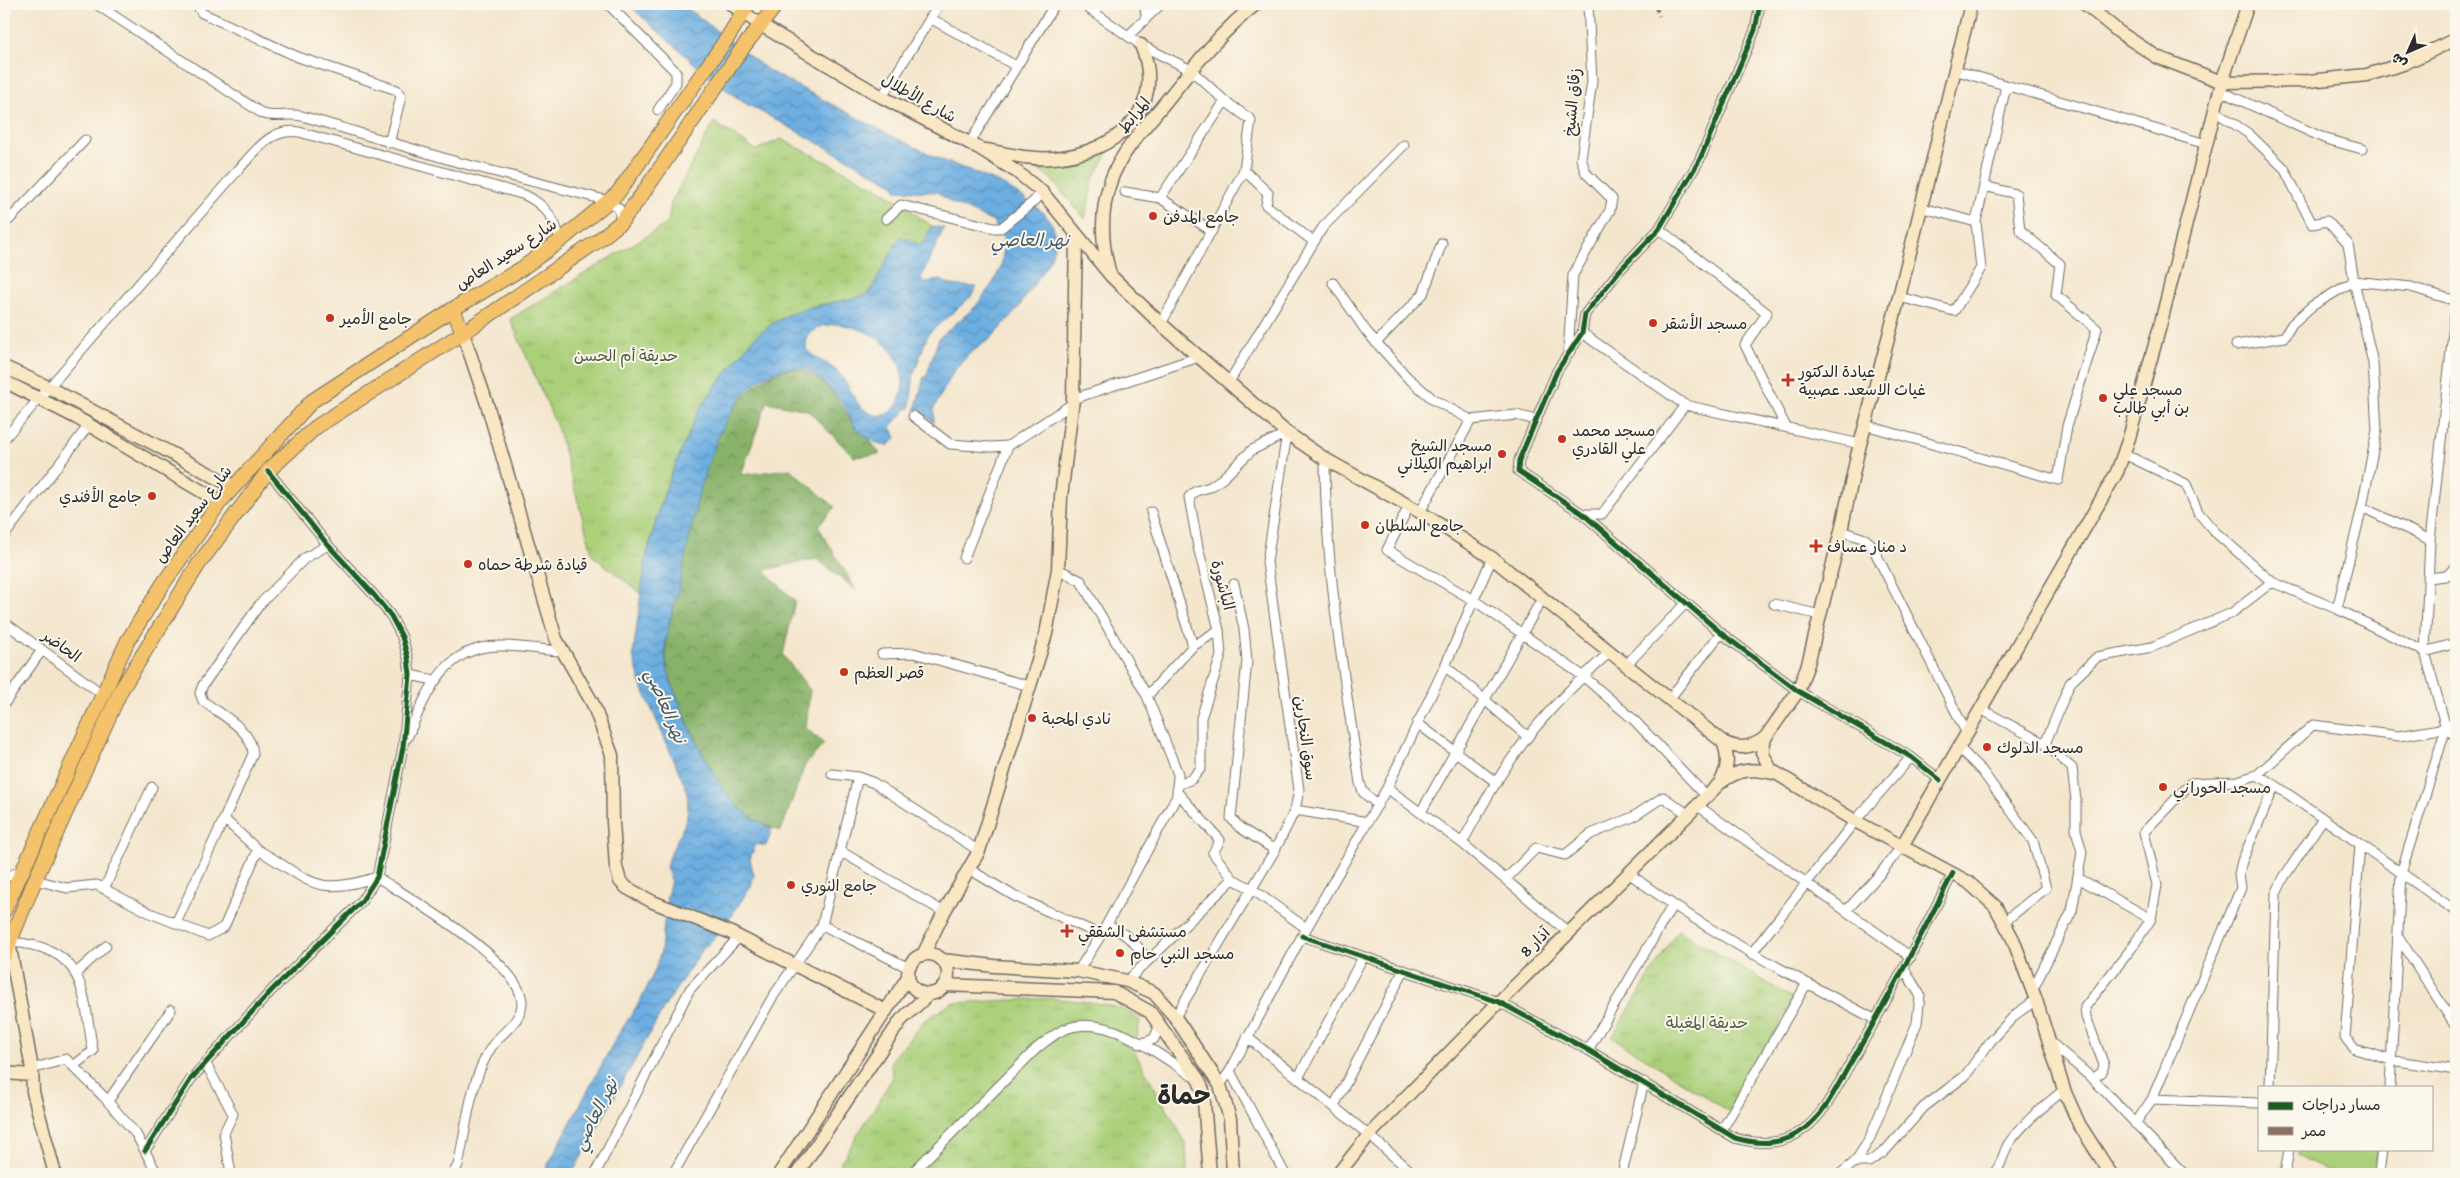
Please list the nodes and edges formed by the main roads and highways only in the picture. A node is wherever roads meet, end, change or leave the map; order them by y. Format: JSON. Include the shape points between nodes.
{"nodes":[{"id":1,"x":777,"y":4,"type":"edge"},
{"id":2,"x":1256,"y":4,"type":"edge"},
{"id":3,"x":1971,"y":4,"type":"edge"},
{"id":4,"x":2085,"y":4,"type":"edge"},
{"id":5,"x":2248,"y":4,"type":"edge"},
{"id":6,"x":741,"y":7,"type":"edge"},
{"id":7,"x":761,"y":25,"type":"junction"},
{"id":8,"x":2456,"y":39,"type":"edge"},
{"id":9,"x":1141,"y":45,"type":"road end"},
{"id":10,"x":2221,"y":86,"type":"junction"},
{"id":11,"x":974,"y":146,"type":"junction"},
{"id":12,"x":1076,"y":237,"type":"junction"},
{"id":13,"x":1111,"y":276,"type":"junction"},
{"id":14,"x":453,"y":309,"type":"junction"},
{"id":15,"x":463,"y":333,"type":"junction"},
{"id":16,"x":4,"y":367,"type":"edge"},
{"id":17,"x":4,"y":381,"type":"edge"},
{"id":18,"x":234,"y":487,"type":"junction"},
{"id":19,"x":220,"y":502,"type":"junction"},
{"id":20,"x":1764,"y":738,"type":"junction"},
{"id":21,"x":1723,"y":742,"type":"junction"},
{"id":22,"x":1777,"y":774,"type":"junction"},
{"id":23,"x":1720,"y":782,"type":"junction"},
{"id":24,"x":1902,"y":846,"type":"junction"},
{"id":25,"x":4,"y":911,"type":"edge"},
{"id":26,"x":9,"y":942,"type":"junction"},
{"id":27,"x":923,"y":955,"type":"junction"},
{"id":28,"x":4,"y":956,"type":"edge"},
{"id":29,"x":942,"y":960,"type":"junction"},
{"id":30,"x":908,"y":973,"type":"junction"},
{"id":31,"x":945,"y":985,"type":"junction"},
{"id":32,"x":929,"y":994,"type":"junction"},
{"id":33,"x":886,"y":1011,"type":"junction"},
{"id":34,"x":32,"y":1072,"type":"junction"},
{"id":35,"x":4,"y":1073,"type":"edge"},
{"id":36,"x":54,"y":1174,"type":"edge"},
{"id":37,"x":779,"y":1174,"type":"edge"},
{"id":38,"x":797,"y":1174,"type":"edge"},
{"id":39,"x":1210,"y":1174,"type":"edge"},
{"id":40,"x":1233,"y":1174,"type":"edge"},
{"id":41,"x":1338,"y":1174,"type":"edge"},
{"id":42,"x":2111,"y":1174,"type":"edge"}],
"edges":[{"from":1,"to":7,"type":"main road"},
{"from":2,"to":13,"type":"main road","name":"المرابط","via":[[1191,70],[1126,151],[1111,180],[1104,212],[1104,244]]},
{"from":3,"to":20,"type":"main road","via":[[1808,664],[1798,691]]},
{"from":4,"to":10,"type":"main road","via":[[2136,45]]},
{"from":5,"to":10,"type":"main road"},
{"from":6,"to":7,"type":"main road","name":"شارع الأطلال"},
{"from":6,"to":14,"type":"main road","name":"شارع سعيد العاص","via":[[728,37],[633,174],[609,201],[520,269]]},
{"from":7,"to":11,"type":"main road","name":"شارع الأطلال","via":[[882,97]]},
{"from":7,"to":15,"type":"main road","via":[[696,112],[621,222]]},
{"from":8,"to":10,"type":"main road","via":[[2403,64],[2367,75],[2309,82]]},
{"from":9,"to":11,"type":"main road","via":[[1150,76],[1149,89],[1137,115],[1116,137],[1086,152],[1053,158],[1019,157]]},
{"from":10,"to":24,"type":"main road","via":[[2124,454],[2109,488]]},
{"from":11,"to":12,"type":"main road","name":"شارع الأطلال","via":[[1017,172]]},
{"from":12,"to":13,"type":"main road","name":"شارع الأطلال"},
{"from":12,"to":27,"type":"main road","via":[[1072,401],[1058,569],[1046,634],[979,851]]},
{"from":13,"to":21,"type":"main road","name":"شارع الأطلال","via":[[1161,324],[1287,433],[1492,558]]},
{"from":14,"to":15,"type":"main road"},
{"from":14,"to":18,"type":"main road","name":"شارع سعيد العاص","via":[[312,401]]},
{"from":15,"to":26,"type":"main road","via":[[316,427],[268,472],[198,566],[121,690]]},
{"from":15,"to":33,"type":"main road","via":[[487,404],[546,611],[561,651],[593,704],[612,756],[616,872],[627,888],[653,902],[734,935]]},
{"from":16,"to":18,"type":"main road","via":[[48,387]]},
{"from":17,"to":19,"type":"main road","via":[[89,425]]},
{"from":18,"to":19,"type":"main road","name":"شارع سعيد العاص"},
{"from":19,"to":25,"type":"main road","name":"شارع سعيد العاص","via":[[126,642]]},
{"from":20,"to":21,"type":"main road","via":[[1742,748]]},
{"from":20,"to":22,"type":"main road","via":[[1764,758]]},
{"from":21,"to":23,"type":"main road","via":[[1727,767]]},
{"from":22,"to":23,"type":"main road","name":"8 آذار","via":[[1750,769]]},
{"from":22,"to":24,"type":"main road"},
{"from":23,"to":41,"type":"main road","name":"8 آذار","via":[[1369,1135]]},
{"from":24,"to":42,"type":"main road","via":[[1982,893],[2005,921],[2034,996],[2064,1090],[2079,1124]]},
{"from":26,"to":28,"type":"main road"},
{"from":26,"to":34,"type":"main road"},
{"from":27,"to":29,"type":"main road"},
{"from":27,"to":30,"type":"main road","via":[[914,960]]},
{"from":29,"to":31,"type":"main road","via":[[948,972]]},
{"from":29,"to":40,"type":"main road","via":[[1078,971],[1128,981],[1154,993],[1175,1017],[1220,1085],[1230,1119]]},
{"from":30,"to":32,"type":"main road","via":[[913,987]]},
{"from":30,"to":33,"type":"main road"},
{"from":31,"to":32,"type":"main road"},
{"from":31,"to":39,"type":"main road","via":[[1114,992],[1150,1012],[1198,1079],[1206,1105]]},
{"from":32,"to":38,"type":"main road","via":[[901,1020]]},
{"from":33,"to":37,"type":"main road"},
{"from":34,"to":35,"type":"main road"},
{"from":34,"to":36,"type":"main road","via":[[33,1092]]}]}
